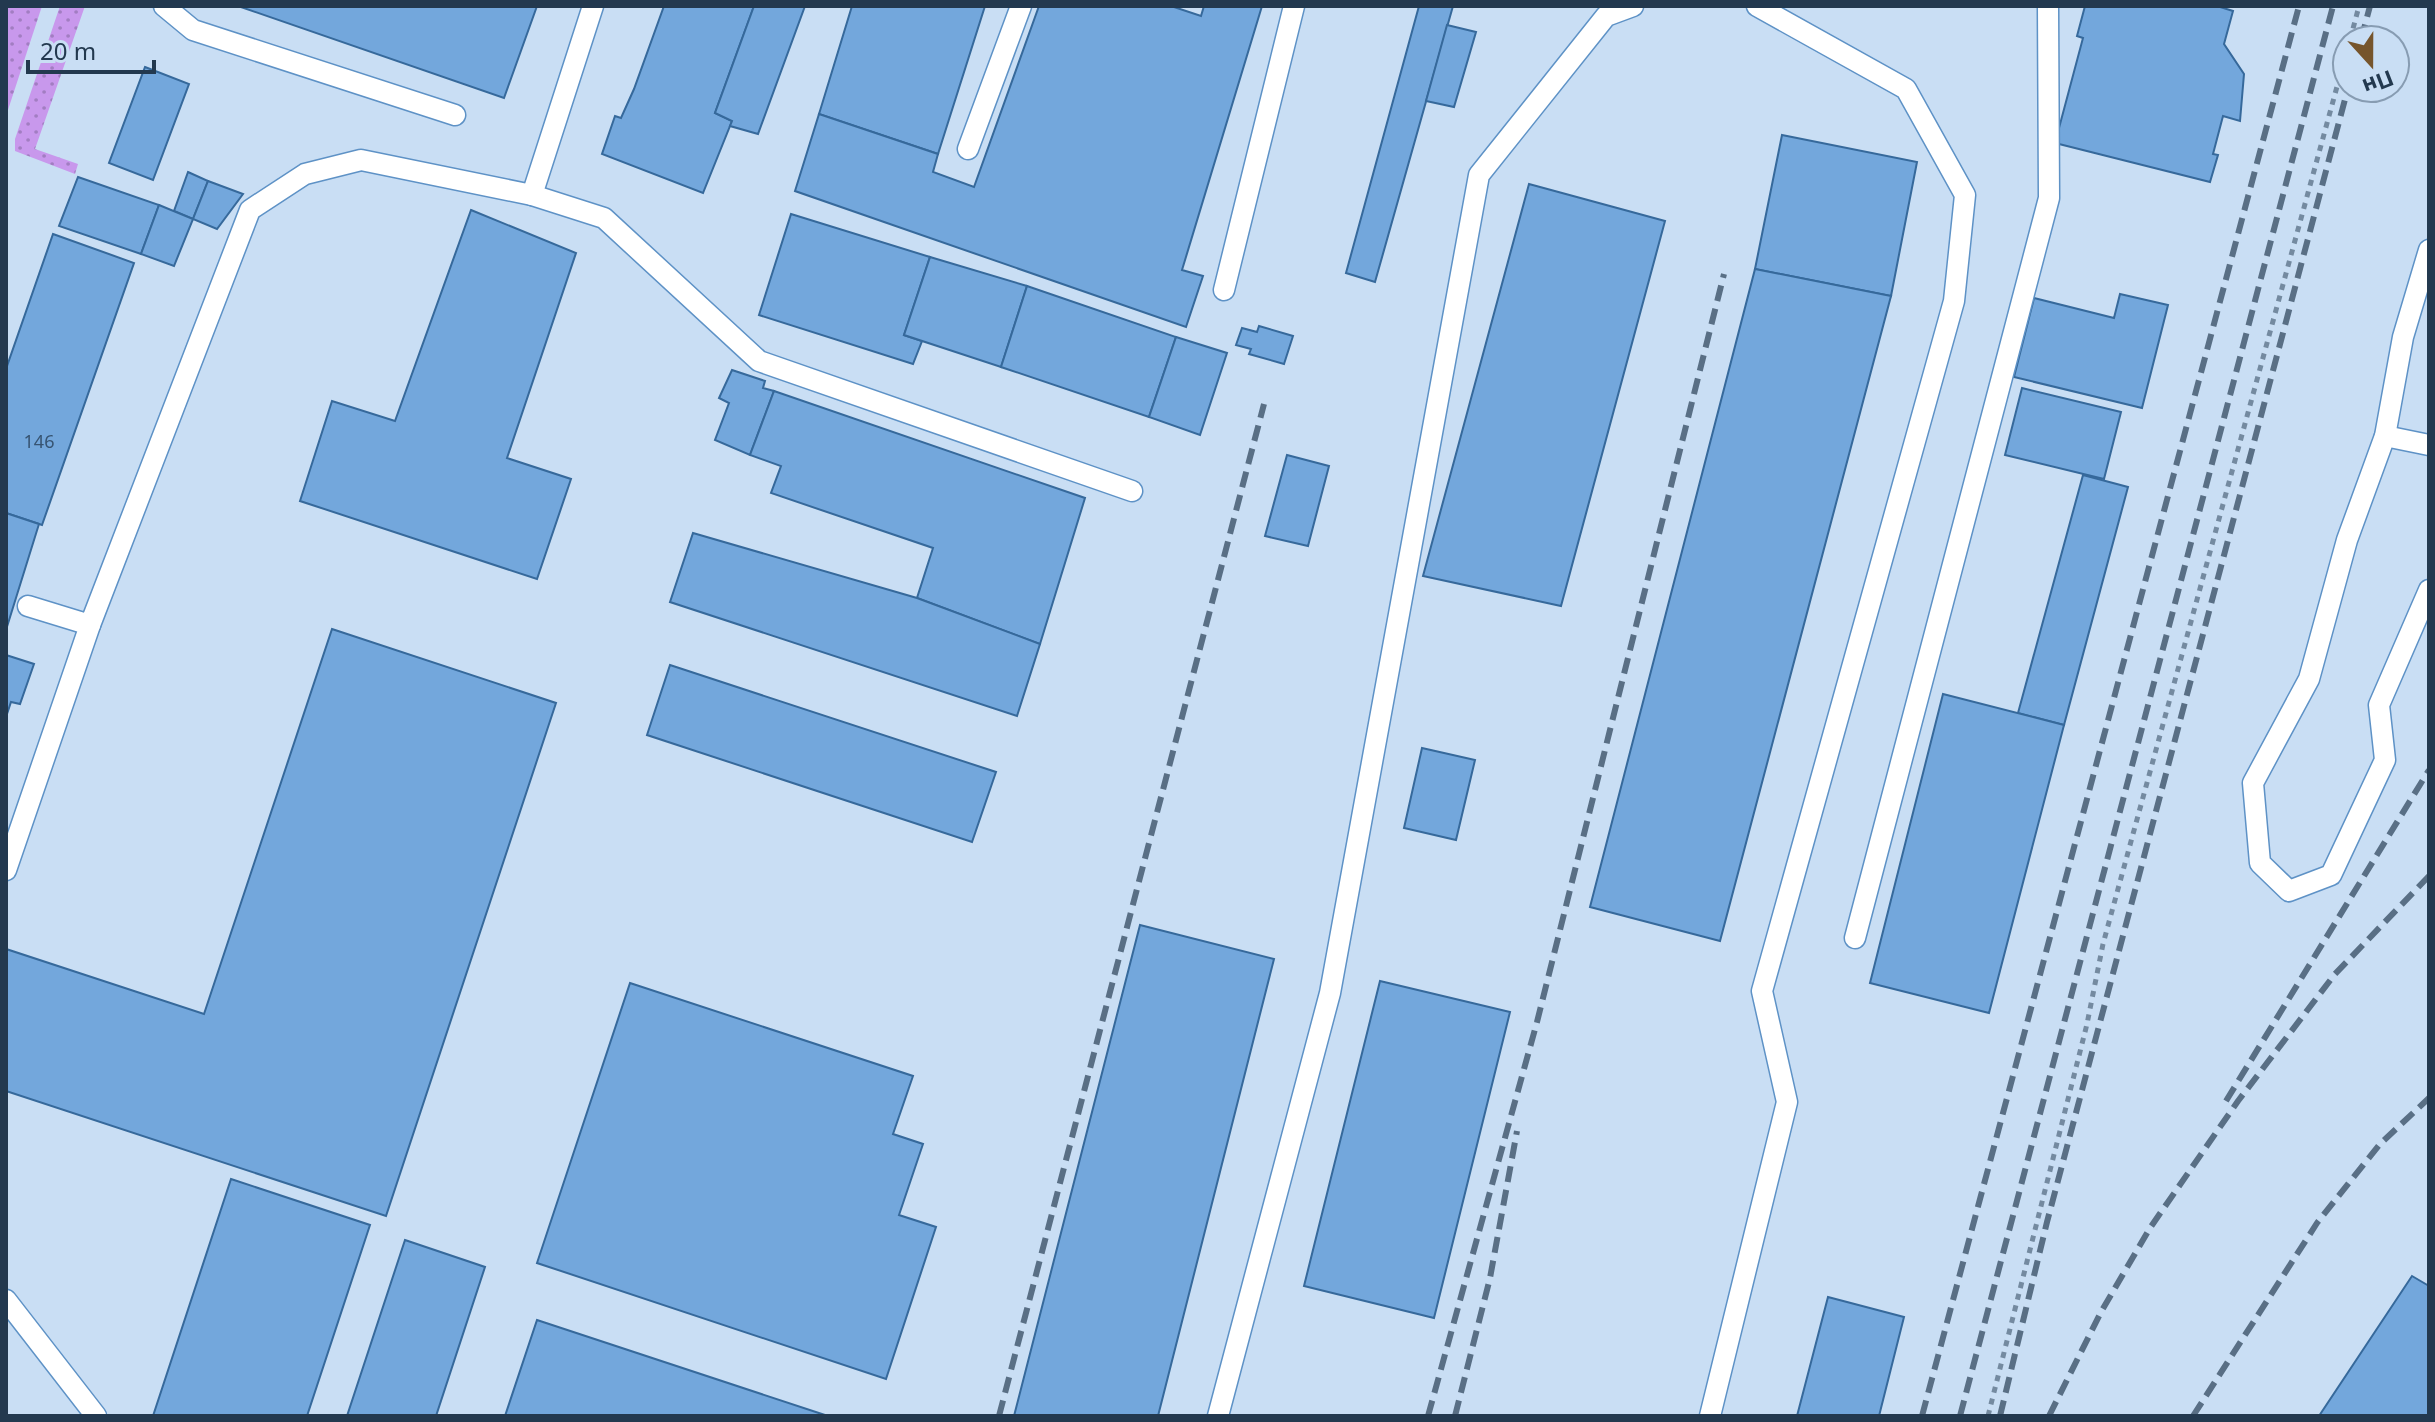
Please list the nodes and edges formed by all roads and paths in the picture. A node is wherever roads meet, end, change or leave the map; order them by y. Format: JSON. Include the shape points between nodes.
{"nodes":[{"id":1,"x":164,"y":6,"type":"edge"},
{"id":2,"x":593,"y":6,"type":"edge"},
{"id":3,"x":1021,"y":6,"type":"edge"},
{"id":4,"x":1294,"y":6,"type":"edge"},
{"id":5,"x":1633,"y":6,"type":"edge"},
{"id":6,"x":1757,"y":6,"type":"edge"},
{"id":7,"x":2048,"y":6,"type":"edge"},
{"id":8,"x":2332,"y":104,"type":"edge"},
{"id":9,"x":455,"y":115,"type":"dead end"},
{"id":10,"x":968,"y":149,"type":"dead end"},
{"id":11,"x":532,"y":195,"type":"junction"},
{"id":12,"x":2429,"y":250,"type":"edge"},
{"id":13,"x":1224,"y":290,"type":"dead end"},
{"id":14,"x":2385,"y":436,"type":"junction"},
{"id":15,"x":2429,"y":445,"type":"edge"},
{"id":16,"x":1132,"y":491,"type":"dead end"},
{"id":17,"x":2429,"y":590,"type":"edge"},
{"id":18,"x":28,"y":606,"type":"dead end"},
{"id":19,"x":90,"y":625,"type":"junction"},
{"id":20,"x":6,"y":870,"type":"edge"},
{"id":21,"x":1855,"y":938,"type":"dead end"},
{"id":22,"x":6,"y":1300,"type":"edge"},
{"id":23,"x":96,"y":1416,"type":"edge"},
{"id":24,"x":1218,"y":1416,"type":"edge"},
{"id":25,"x":1710,"y":1416,"type":"edge"},
{"id":26,"x":1988,"y":1416,"type":"edge"}],
"edges":[{"from":1,"to":9,"type":"lane","via":[[193,30]]},
{"from":2,"to":11,"type":"lane"},
{"from":3,"to":10,"type":"lane"},
{"from":4,"to":13,"type":"lane"},
{"from":5,"to":24,"type":"lane","via":[[1606,16],[1479,175],[1330,993]]},
{"from":6,"to":25,"type":"lane","via":[[1906,89],[1965,195],[1954,301],[1762,991],[1787,1102]]},
{"from":7,"to":21,"type":"lane","via":[[2049,198]]},
{"from":8,"to":26,"type":"path","via":[[2103,944]]},
{"from":11,"to":16,"type":"lane","via":[[604,218],[759,361]]},
{"from":11,"to":19,"type":"lane","via":[[361,160],[305,174],[250,210]]},
{"from":12,"to":14,"type":"lane","via":[[2403,337]]},
{"from":14,"to":15,"type":"lane"},
{"from":14,"to":17,"type":"lane","via":[[2347,540],[2309,679],[2253,783],[2260,863],[2289,891],[2331,875],[2385,760],[2379,705]]},
{"from":18,"to":19,"type":"lane"},
{"from":19,"to":20,"type":"lane"},
{"from":22,"to":23,"type":"lane"}]}
